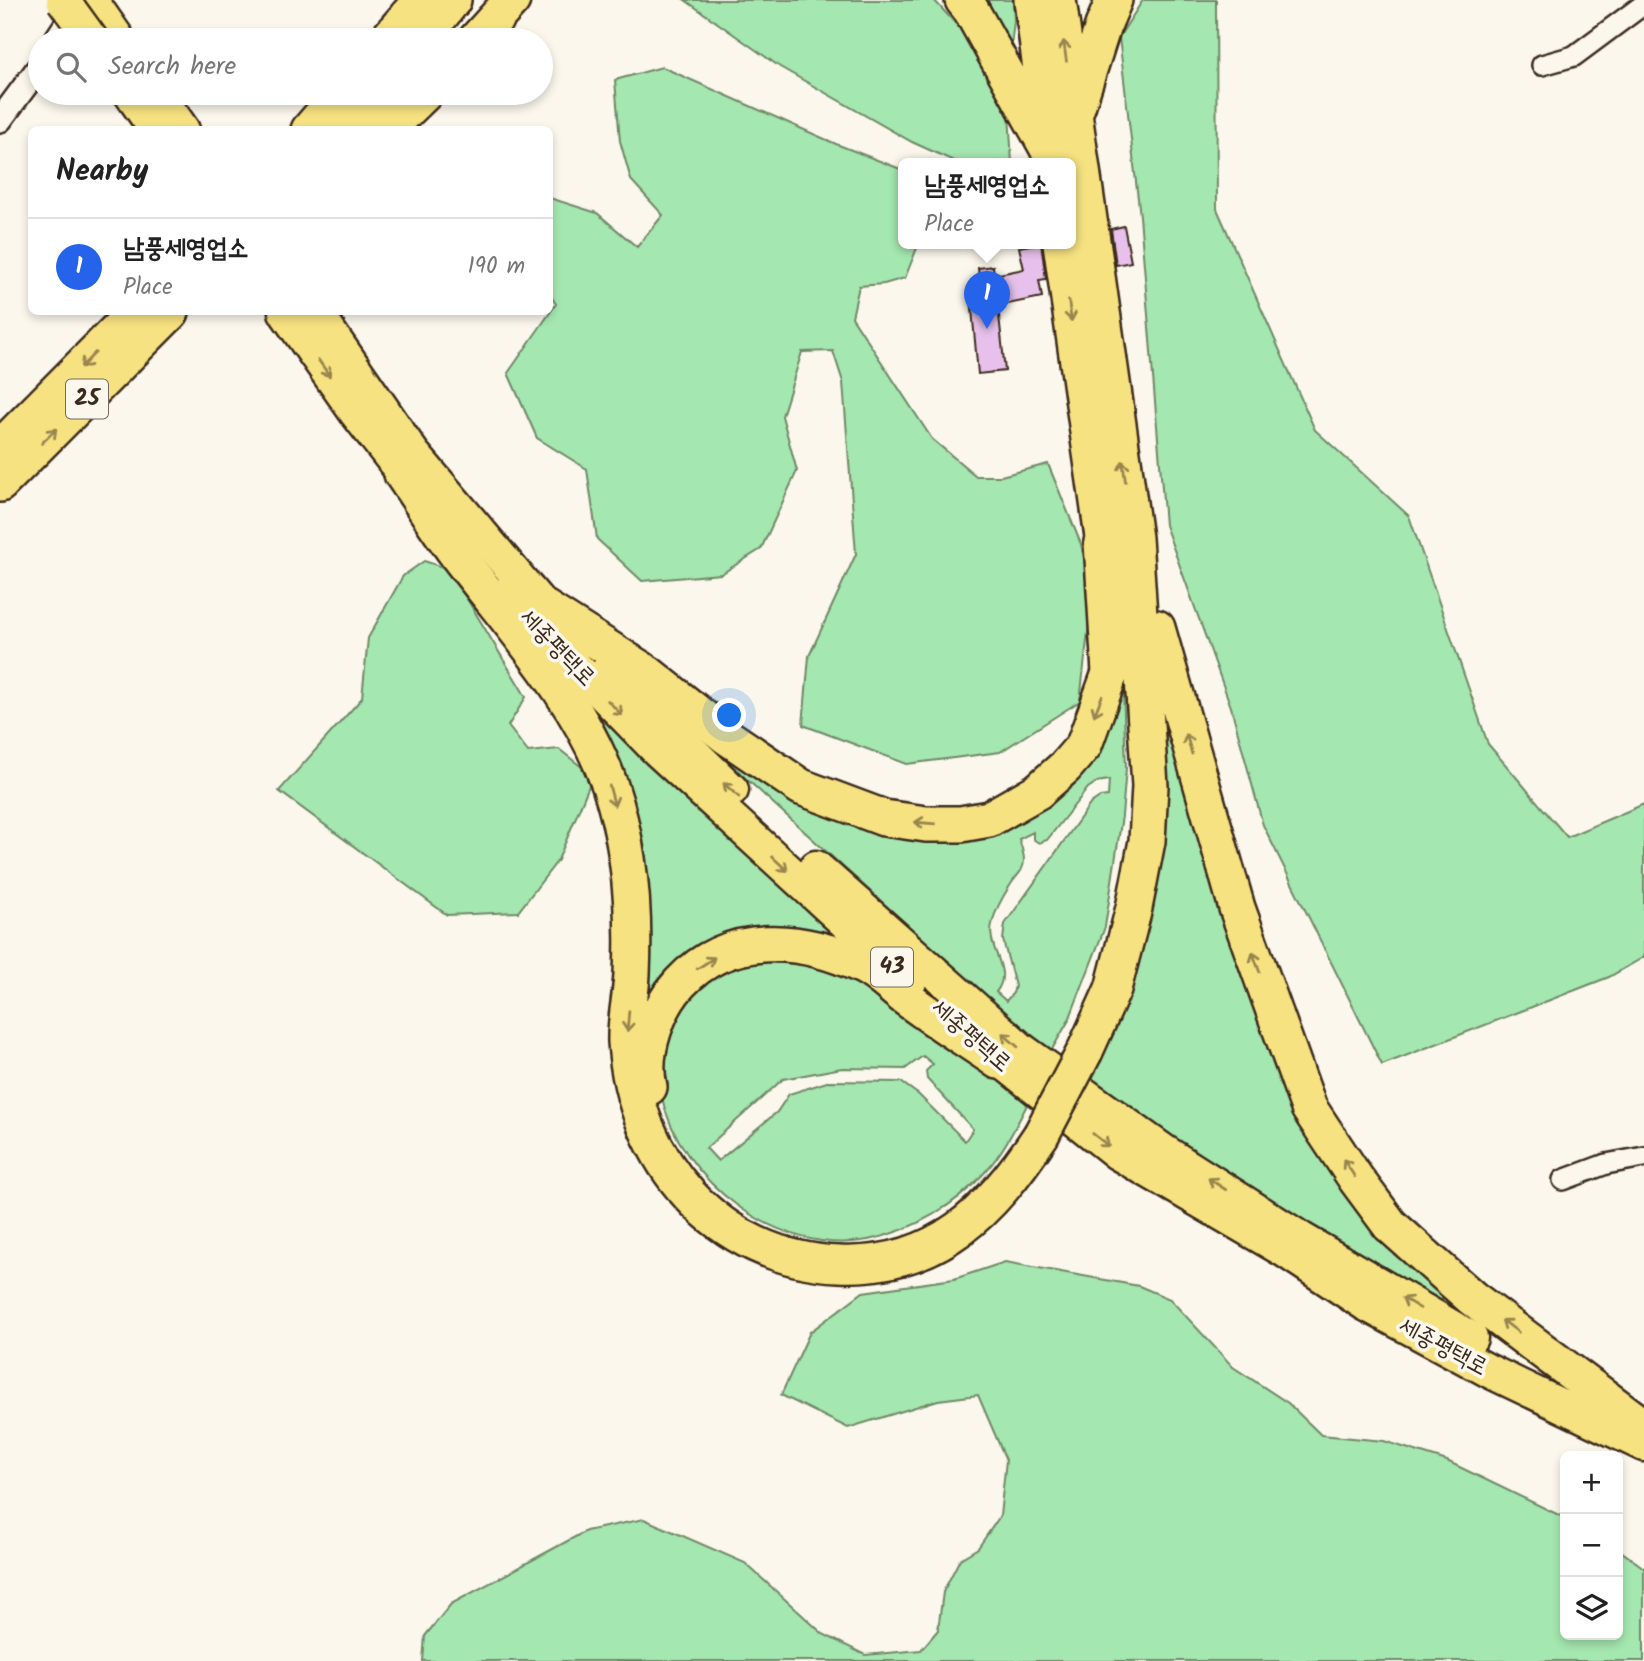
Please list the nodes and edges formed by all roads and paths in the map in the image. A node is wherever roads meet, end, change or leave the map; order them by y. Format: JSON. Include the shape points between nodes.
{"nodes":[{"id":1,"x":63,"y":0,"type":"edge"},
{"id":2,"x":81,"y":0,"type":"edge"},
{"id":3,"x":91,"y":0,"type":"edge"},
{"id":4,"x":396,"y":0,"type":"edge"},
{"id":5,"x":421,"y":0,"type":"edge"},
{"id":6,"x":453,"y":0,"type":"edge"},
{"id":7,"x":512,"y":0,"type":"edge"},
{"id":8,"x":962,"y":0,"type":"edge"},
{"id":9,"x":1032,"y":0,"type":"edge"},
{"id":10,"x":1058,"y":0,"type":"edge"},
{"id":11,"x":1114,"y":0,"type":"edge"},
{"id":12,"x":1644,"y":4,"type":"edge"},
{"id":13,"x":64,"y":28,"type":"edge"},
{"id":14,"x":97,"y":28,"type":"edge"},
{"id":15,"x":104,"y":28,"type":"edge"},
{"id":16,"x":378,"y":28,"type":"edge"},
{"id":17,"x":397,"y":28,"type":"edge"},
{"id":18,"x":431,"y":28,"type":"edge"},
{"id":19,"x":487,"y":28,"type":"edge"},
{"id":20,"x":1542,"y":65,"type":"dead end"},
{"id":21,"x":28,"y":82,"type":"edge"},
{"id":22,"x":138,"y":105,"type":"edge"},
{"id":23,"x":165,"y":105,"type":"edge"},
{"id":24,"x":326,"y":105,"type":"edge"},
{"id":25,"x":330,"y":105,"type":"edge"},
{"id":26,"x":365,"y":105,"type":"edge"},
{"id":27,"x":413,"y":105,"type":"edge"},
{"id":28,"x":1074,"y":117,"type":"junction"},
{"id":29,"x":0,"y":120,"type":"edge"},
{"id":30,"x":153,"y":126,"type":"edge"},
{"id":31,"x":180,"y":126,"type":"edge"},
{"id":32,"x":311,"y":126,"type":"edge"},
{"id":33,"x":312,"y":126,"type":"edge"},
{"id":34,"x":347,"y":126,"type":"edge"},
{"id":35,"x":391,"y":126,"type":"edge"},
{"id":36,"x":1052,"y":158,"type":"edge"},
{"id":37,"x":1062,"y":249,"type":"edge"},
{"id":38,"x":132,"y":315,"type":"edge"},
{"id":39,"x":168,"y":315,"type":"edge"},
{"id":40,"x":181,"y":315,"type":"edge"},
{"id":41,"x":287,"y":315,"type":"edge"},
{"id":42,"x":318,"y":315,"type":"edge"},
{"id":43,"x":100,"y":386,"type":"junction"},
{"id":44,"x":0,"y":448,"type":"edge"},
{"id":45,"x":402,"y":474,"type":"junction"},
{"id":46,"x":0,"y":484,"type":"edge"},
{"id":47,"x":1118,"y":540,"type":"junction"},
{"id":48,"x":545,"y":608,"type":"junction"},
{"id":49,"x":998,"y":1061,"type":"junction"},
{"id":50,"x":1033,"y":1129,"type":"junction"},
{"id":51,"x":1644,"y":1157,"type":"edge"},
{"id":52,"x":1563,"y":1180,"type":"dead end"},
{"id":53,"x":1644,"y":1433,"type":"edge"}],
"edges":[{"from":1,"to":14,"type":"highway","bridge":true},
{"from":2,"to":13,"type":"street"},
{"from":3,"to":15,"type":"highway"},
{"from":4,"to":16,"type":"highway"},
{"from":5,"to":17,"type":"highway"},
{"from":6,"to":18,"type":"highway"},
{"from":7,"to":19,"type":"highway"},
{"from":8,"to":36,"type":"highway"},
{"from":9,"to":36,"type":"highway"},
{"from":28,"to":10,"type":"highway","one_way":true},
{"from":11,"to":28,"type":"highway"},
{"from":12,"to":20,"type":"street","via":[[1574,57]]},
{"from":21,"to":29,"type":"street"},
{"from":22,"to":30,"type":"highway"},
{"from":23,"to":31,"type":"highway"},
{"from":24,"to":32,"type":"highway"},
{"from":25,"to":33,"type":"highway"},
{"from":26,"to":34,"type":"highway"},
{"from":27,"to":35,"type":"highway"},
{"from":47,"to":28,"type":"highway","one_way":true},
{"from":37,"to":47,"type":"highway","one_way":true},
{"from":38,"to":44,"type":"highway","number":"25","one_way":true},
{"from":39,"to":43,"type":"highway","number":"25"},
{"from":40,"to":43,"type":"highway"},
{"from":41,"to":45,"type":"highway","name":"세종평택로","number":"43","one_way":true},
{"from":42,"to":48,"type":"highway","name":"세종평택로","number":"43","via":[[413,453]]},
{"from":46,"to":43,"type":"highway","number":"25","one_way":true},
{"from":45,"to":49,"type":"highway","name":"세종평택로","number":"43","one_way":true,"via":[[506,596],[657,751]]},
{"from":45,"to":50,"type":"highway","one_way":true,"via":[[549,673],[585,730],[609,785],[626,848],[632,901],[626,1040],[631,1080],[642,1120],[668,1169],[699,1207],[730,1231],[810,1263],[852,1265],[892,1259],[939,1242],[969,1223],[1009,1181]]},
{"from":47,"to":48,"type":"highway","one_way":true,"via":[[1110,673],[1084,745],[1038,791],[989,819],[961,824],[884,818],[801,787],[726,736],[647,673]]},
{"from":47,"to":50,"type":"highway","bridge":true,"via":[[1150,786],[1147,841],[1113,989]]},
{"from":53,"to":47,"type":"highway","one_way":true,"via":[[1472,1298],[1390,1225],[1309,1108],[1237,908],[1169,675]]},
{"from":53,"to":48,"type":"highway","name":"세종평택로","number":"43","one_way":true,"via":[[1302,1239],[1164,1151],[1021,1049],[720,780]]},
{"from":50,"to":49,"type":"highway","one_way":true,"via":[[986,1184],[925,1232],[896,1243],[835,1251],[758,1231],[706,1195],[669,1147],[647,1079],[649,1048],[673,991],[688,974],[714,957],[767,942],[797,943],[866,967]]},
{"from":49,"to":53,"type":"highway","name":"세종평택로","number":"43","one_way":true,"via":[[1117,1153],[1285,1251],[1365,1304],[1489,1371]]},
{"from":51,"to":52,"type":"street","via":[[1606,1164]]}]}
